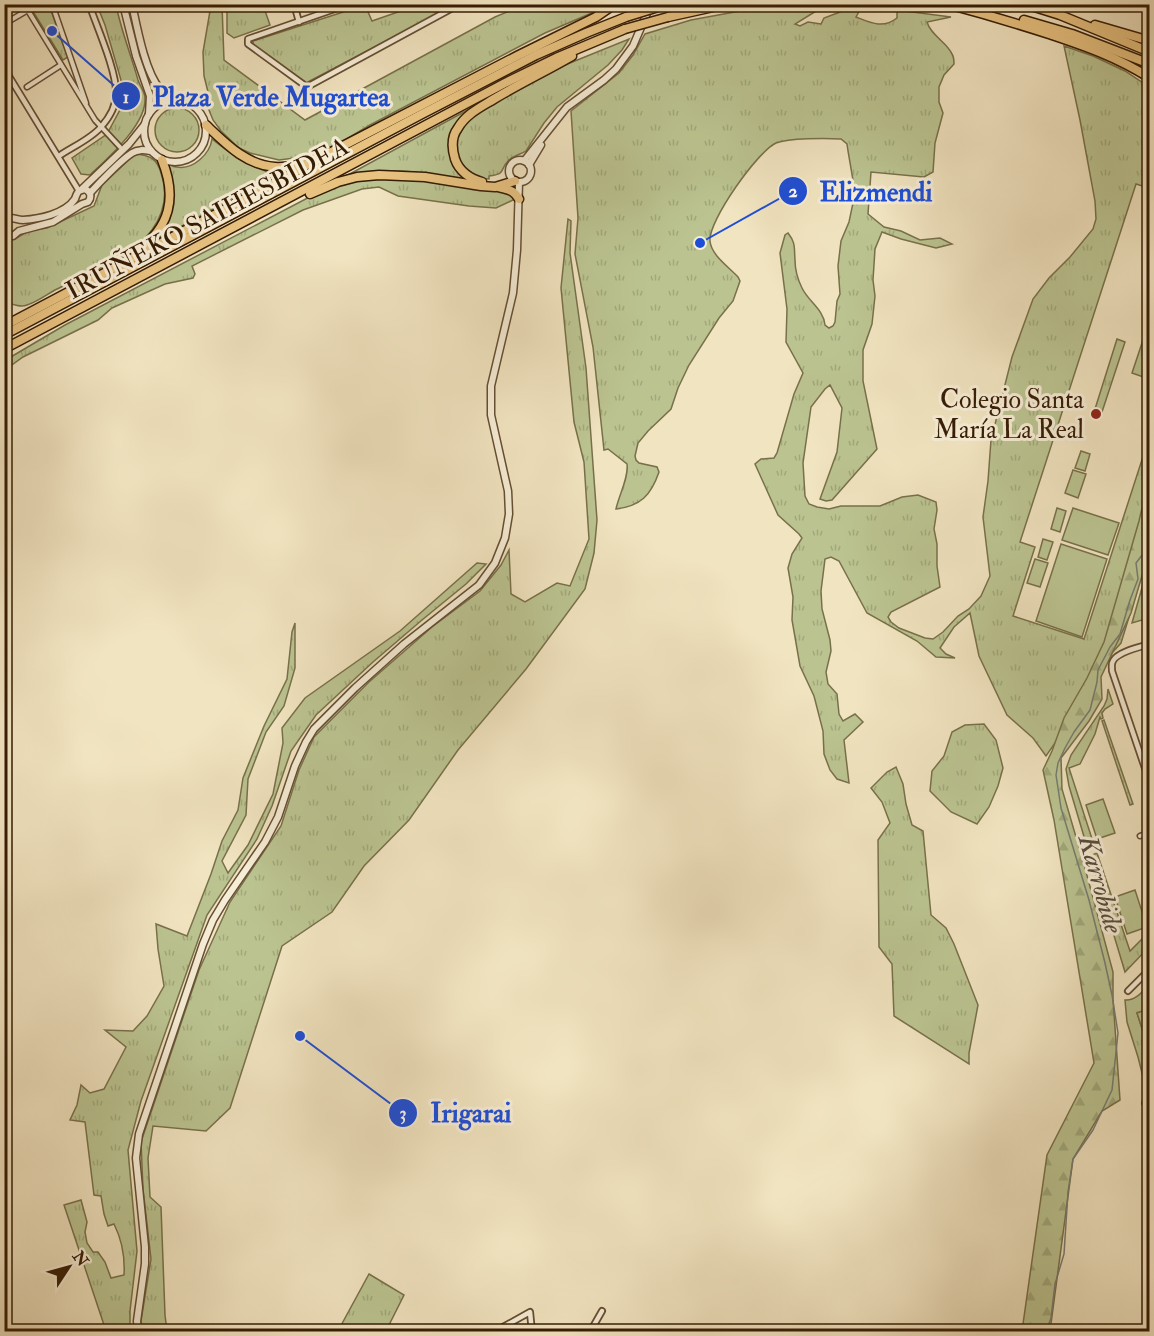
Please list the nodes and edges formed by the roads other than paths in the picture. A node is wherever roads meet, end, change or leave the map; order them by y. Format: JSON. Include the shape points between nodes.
{"nodes":[{"id":1,"x":24,"y":4,"type":"edge"},
{"id":2,"x":52,"y":4,"type":"edge"},
{"id":3,"x":88,"y":4,"type":"edge"},
{"id":4,"x":123,"y":4,"type":"edge"},
{"id":5,"x":132,"y":4,"type":"edge"},
{"id":6,"x":294,"y":4,"type":"edge"},
{"id":7,"x":327,"y":4,"type":"edge"},
{"id":8,"x":349,"y":4,"type":"edge"},
{"id":9,"x":460,"y":4,"type":"edge"},
{"id":10,"x":615,"y":4,"type":"edge"},
{"id":11,"x":651,"y":4,"type":"edge"},
{"id":12,"x":668,"y":4,"type":"edge"},
{"id":13,"x":728,"y":4,"type":"edge"},
{"id":14,"x":947,"y":4,"type":"edge"},
{"id":15,"x":954,"y":4,"type":"edge"},
{"id":16,"x":1025,"y":4,"type":"edge"},
{"id":17,"x":28,"y":10,"type":"junction"},
{"id":18,"x":330,"y":11,"type":"junction"},
{"id":19,"x":1060,"y":15,"type":"junction"},
{"id":20,"x":613,"y":21,"type":"junction"},
{"id":21,"x":299,"y":22,"type":"junction"},
{"id":22,"x":4,"y":24,"type":"edge"},
{"id":23,"x":573,"y":28,"type":"junction"},
{"id":24,"x":609,"y":36,"type":"junction"},
{"id":25,"x":1071,"y":41,"type":"junction"},
{"id":26,"x":1149,"y":41,"type":"edge"},
{"id":27,"x":1149,"y":52,"type":"edge"},
{"id":28,"x":1149,"y":64,"type":"edge"},
{"id":29,"x":61,"y":65,"type":"junction"},
{"id":30,"x":4,"y":69,"type":"edge"},
{"id":31,"x":1149,"y":78,"type":"edge"},
{"id":32,"x":1149,"y":84,"type":"edge"},
{"id":33,"x":27,"y":87,"type":"dead end"},
{"id":34,"x":187,"y":102,"type":"junction"},
{"id":35,"x":90,"y":112,"type":"junction"},
{"id":36,"x":149,"y":115,"type":"junction"},
{"id":37,"x":145,"y":124,"type":"junction"},
{"id":38,"x":206,"y":125,"type":"junction"},
{"id":39,"x":101,"y":128,"type":"junction"},
{"id":40,"x":120,"y":147,"type":"dead end"},
{"id":41,"x":151,"y":151,"type":"junction"},
{"id":42,"x":58,"y":156,"type":"junction"},
{"id":43,"x":162,"y":160,"type":"junction"},
{"id":44,"x":310,"y":163,"type":"junction"},
{"id":45,"x":527,"y":163,"type":"junction"},
{"id":46,"x":517,"y":179,"type":"junction"},
{"id":47,"x":497,"y":187,"type":"junction"},
{"id":48,"x":80,"y":190,"type":"junction"},
{"id":49,"x":90,"y":193,"type":"junction"},
{"id":50,"x":76,"y":198,"type":"junction"},
{"id":51,"x":519,"y":199,"type":"junction"},
{"id":52,"x":82,"y":204,"type":"junction"},
{"id":53,"x":5,"y":219,"type":"edge"},
{"id":54,"x":519,"y":219,"type":"junction"},
{"id":55,"x":17,"y":220,"type":"junction"},
{"id":56,"x":233,"y":228,"type":"junction"},
{"id":57,"x":19,"y":231,"type":"junction"},
{"id":58,"x":4,"y":234,"type":"edge"},
{"id":59,"x":109,"y":271,"type":"junction"},
{"id":60,"x":4,"y":326,"type":"edge"},
{"id":61,"x":4,"y":336,"type":"edge"},
{"id":62,"x":4,"y":350,"type":"edge"},
{"id":63,"x":1149,"y":644,"type":"edge"},
{"id":64,"x":1149,"y":783,"type":"edge"},
{"id":65,"x":1149,"y":832,"type":"edge"},
{"id":66,"x":1140,"y":836,"type":"dead end"},
{"id":67,"x":1149,"y":969,"type":"edge"},
{"id":68,"x":1128,"y":991,"type":"dead end"},
{"id":69,"x":602,"y":1311,"type":"dead end"},
{"id":70,"x":138,"y":1332,"type":"edge"},
{"id":71,"x":494,"y":1332,"type":"edge"},
{"id":72,"x":532,"y":1332,"type":"edge"},
{"id":73,"x":590,"y":1332,"type":"edge"}],
"edges":[{"from":1,"to":17,"type":"street"},
{"from":2,"to":35,"type":"street"},
{"from":3,"to":39,"type":"street","via":[[117,92]]},
{"from":4,"to":36,"type":"street","via":[[150,96]]},
{"from":5,"to":34,"type":"street","via":[[154,80],[161,90]]},
{"from":6,"to":21,"type":"street"},
{"from":7,"to":18,"type":"street"},
{"from":8,"to":18,"type":"street"},
{"from":9,"to":21,"type":"street","via":[[307,87],[248,44],[248,39]]},
{"from":10,"to":23,"type":"highway"},
{"from":11,"to":45,"type":"street","via":[[633,46],[616,69],[567,107]]},
{"from":12,"to":20,"type":"highway","name":"IRUÑEKO SAIHESBIDEA","bridge":true},
{"from":13,"to":24,"type":"highway","name":"IRUÑEKO SAIHESBIDEA","bridge":true,"via":[[668,17]]},
{"from":14,"to":25,"type":"highway"},
{"from":15,"to":28,"type":"highway","via":[[990,10],[1072,34]]},
{"from":16,"to":19,"type":"highway"},
{"from":17,"to":22,"type":"street"},
{"from":17,"to":29,"type":"street"},
{"from":18,"to":21,"type":"street"},
{"from":19,"to":26,"type":"highway"},
{"from":19,"to":27,"type":"highway"},
{"from":20,"to":23,"type":"highway"},
{"from":20,"to":61,"type":"highway","name":"IRUÑEKO SAIHESBIDEA","via":[[536,55]]},
{"from":23,"to":44,"type":"highway"},
{"from":24,"to":46,"type":"highway","via":[[487,103],[457,128],[453,151],[458,166],[469,177],[491,183]]},
{"from":24,"to":56,"type":"highway","name":"IRUÑEKO SAIHESBIDEA","via":[[505,83]]},
{"from":25,"to":31,"type":"highway","via":[[1131,65]]},
{"from":25,"to":32,"type":"highway"},
{"from":29,"to":33,"type":"street"},
{"from":29,"to":35,"type":"street"},
{"from":30,"to":42,"type":"street"},
{"from":34,"to":36,"type":"street","via":[[165,102]]},
{"from":34,"to":38,"type":"street","via":[[196,108]]},
{"from":35,"to":39,"type":"street"},
{"from":36,"to":37,"type":"street"},
{"from":37,"to":41,"type":"street"},
{"from":37,"to":48,"type":"street"},
{"from":38,"to":43,"type":"street","via":[[206,136],[197,154],[178,162]]},
{"from":38,"to":44,"type":"highway","via":[[230,149],[250,161],[275,167]]},
{"from":39,"to":40,"type":"street"},
{"from":39,"to":42,"type":"street"},
{"from":41,"to":43,"type":"street"},
{"from":41,"to":49,"type":"street","via":[[132,153]]},
{"from":42,"to":48,"type":"street"},
{"from":43,"to":59,"type":"highway","via":[[170,187],[165,218],[144,246]]},
{"from":44,"to":59,"type":"highway"},
{"from":45,"to":46,"type":"street","via":[[531,174]]},
{"from":45,"to":46,"type":"street","via":[[512,164],[509,170]]},
{"from":46,"to":47,"type":"highway"},
{"from":46,"to":51,"type":"street"},
{"from":46,"to":54,"type":"street"},
{"from":47,"to":51,"type":"highway","via":[[512,190]]},
{"from":47,"to":56,"type":"highway","via":[[401,175],[357,177],[319,189]]},
{"from":48,"to":49,"type":"street"},
{"from":48,"to":50,"type":"street"},
{"from":49,"to":52,"type":"street","via":[[90,200]]},
{"from":50,"to":52,"type":"street"},
{"from":50,"to":55,"type":"street","via":[[43,218]]},
{"from":51,"to":54,"type":"street"},
{"from":52,"to":57,"type":"street","via":[[53,222]]},
{"from":53,"to":55,"type":"street"},
{"from":54,"to":70,"type":"street","via":[[513,293],[490,400],[508,491],[505,538],[495,563],[479,585],[404,644],[314,729],[265,842],[213,920],[139,1134],[136,1158],[145,1264],[136,1321]]},
{"from":55,"to":57,"type":"street"},
{"from":56,"to":62,"type":"highway","name":"IRUÑEKO SAIHESBIDEA"},
{"from":57,"to":58,"type":"street","via":[[13,236]]},
{"from":59,"to":60,"type":"highway"},
{"from":63,"to":64,"type":"street","via":[[1118,655],[1112,663]]},
{"from":65,"to":66,"type":"street"},
{"from":67,"to":68,"type":"street"},
{"from":69,"to":73,"type":"street"},
{"from":71,"to":72,"type":"street","via":[[530,1311]]}]}
